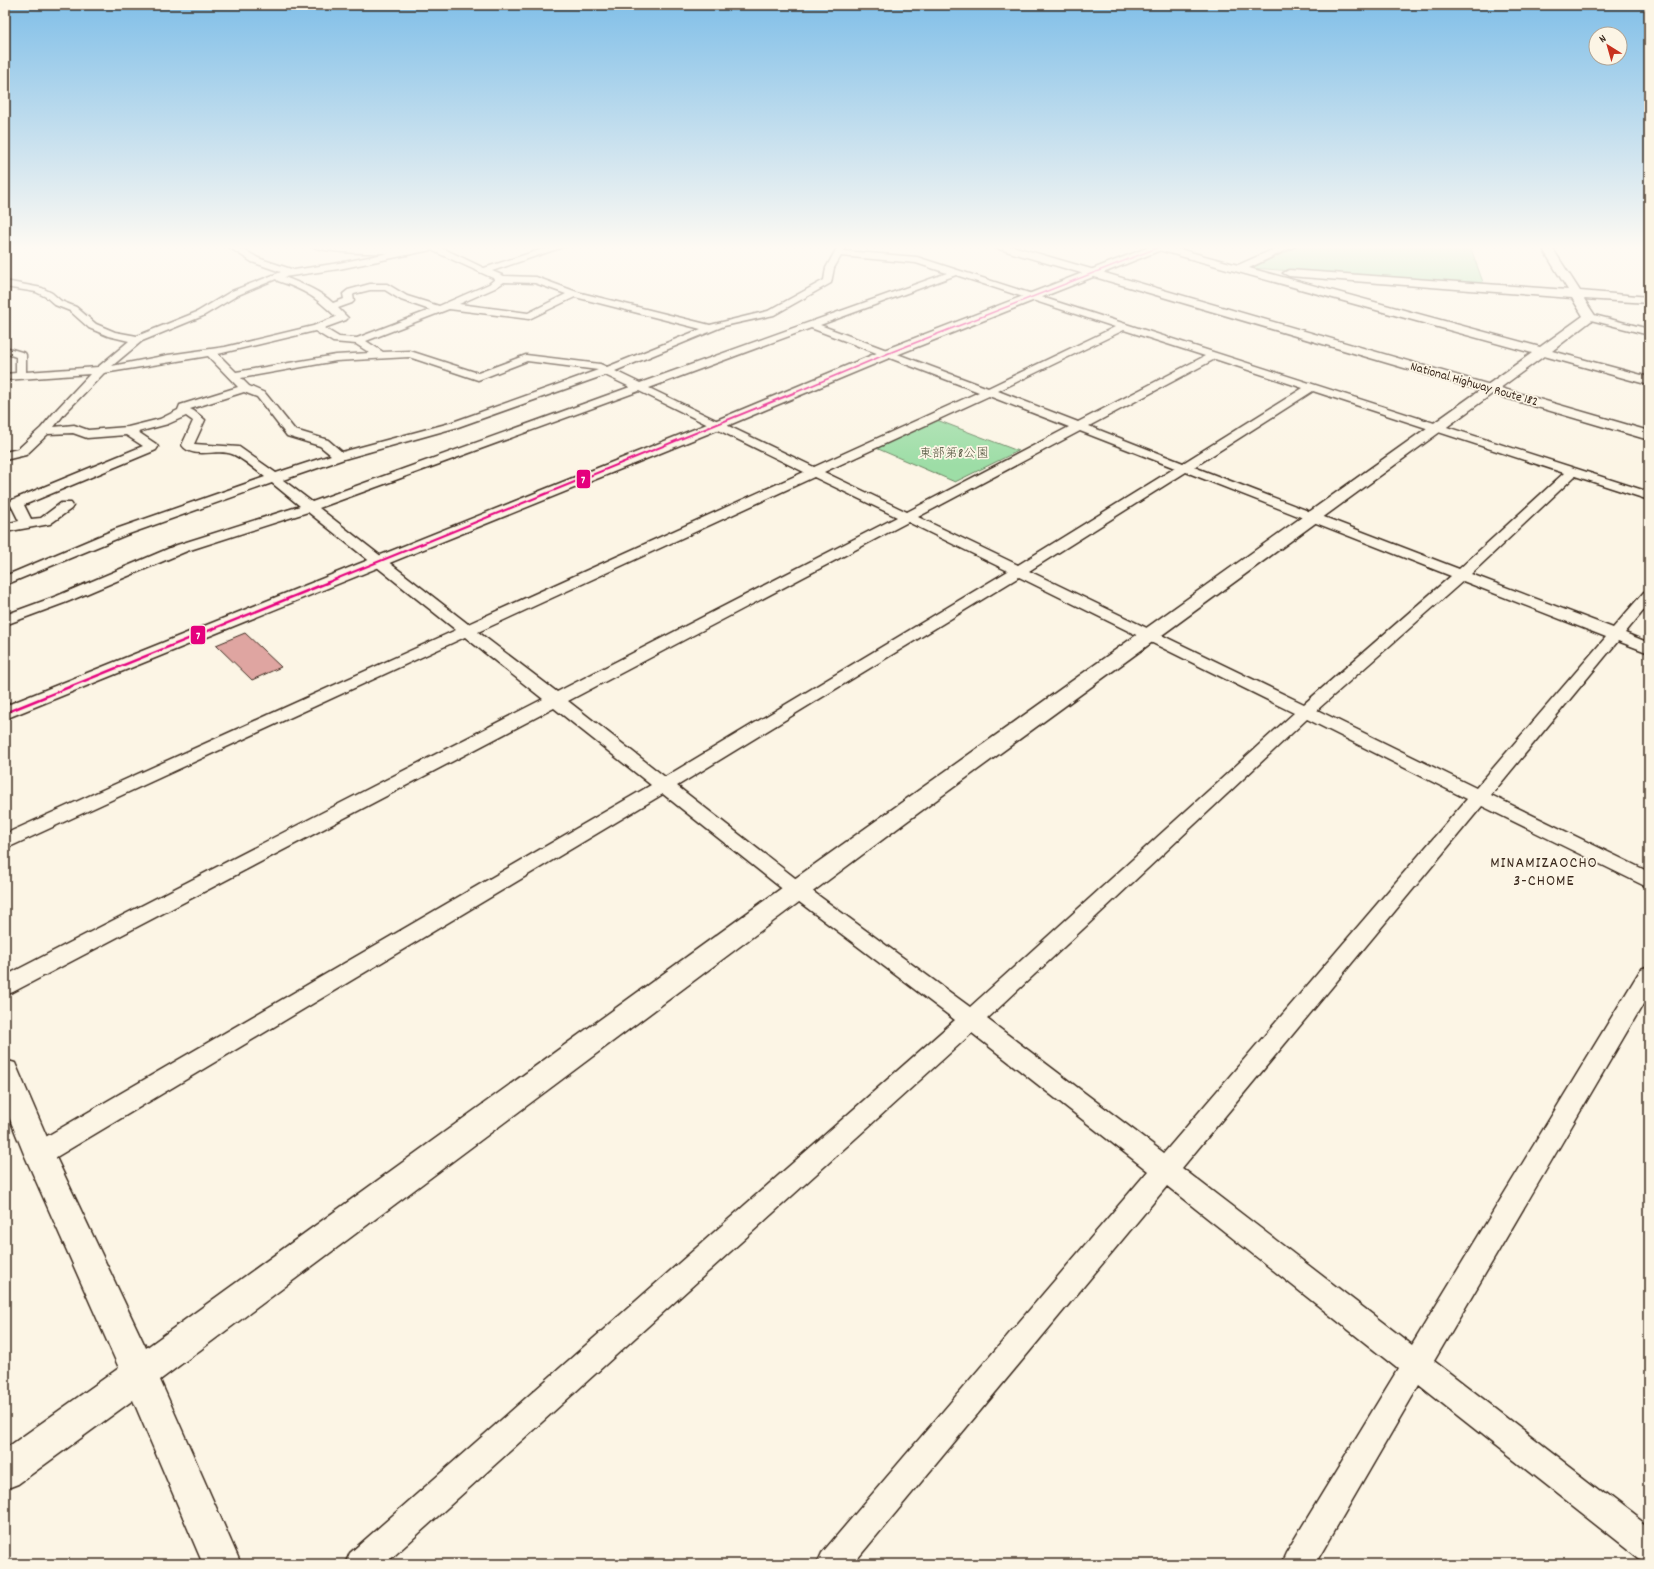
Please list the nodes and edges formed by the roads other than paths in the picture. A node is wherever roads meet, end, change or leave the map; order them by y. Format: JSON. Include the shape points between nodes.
{"nodes":[{"id":1,"x":84,"y":319,"type":"edge"},
{"id":2,"x":188,"y":319,"type":"edge"},
{"id":3,"x":339,"y":319,"type":"edge"},
{"id":4,"x":414,"y":319,"type":"edge"},
{"id":5,"x":677,"y":319,"type":"edge"},
{"id":6,"x":743,"y":319,"type":"edge"},
{"id":7,"x":774,"y":319,"type":"edge"},
{"id":8,"x":827,"y":319,"type":"edge"},
{"id":9,"x":974,"y":319,"type":"edge"},
{"id":10,"x":1099,"y":319,"type":"edge"},
{"id":11,"x":1266,"y":319,"type":"edge"},
{"id":12,"x":1422,"y":319,"type":"edge"},
{"id":13,"x":1587,"y":319,"type":"edge"},
{"id":14,"x":1599,"y":319,"type":"edge"},
{"id":15,"x":806,"y":327,"type":"junction"},
{"id":16,"x":1123,"y":327,"type":"junction"},
{"id":17,"x":316,"y":328,"type":"junction"},
{"id":18,"x":710,"y":328,"type":"junction"},
{"id":19,"x":1649,"y":332,"type":"edge"},
{"id":20,"x":138,"y":339,"type":"junction"},
{"id":21,"x":358,"y":341,"type":"junction"},
{"id":22,"x":5,"y":350,"type":"edge"},
{"id":23,"x":1542,"y":352,"type":"junction"},
{"id":24,"x":211,"y":353,"type":"junction"},
{"id":25,"x":889,"y":353,"type":"junction"},
{"id":26,"x":382,"y":356,"type":"junction"},
{"id":27,"x":1213,"y":356,"type":"junction"},
{"id":28,"x":100,"y":371,"type":"junction"},
{"id":29,"x":606,"y":371,"type":"junction"},
{"id":30,"x":21,"y":376,"type":"junction"},
{"id":31,"x":234,"y":376,"type":"junction"},
{"id":32,"x":5,"y":377,"type":"edge"},
{"id":33,"x":1649,"y":381,"type":"edge"},
{"id":34,"x":1493,"y":386,"type":"junction"},
{"id":35,"x":640,"y":387,"type":"junction"},
{"id":36,"x":1312,"y":387,"type":"junction"},
{"id":37,"x":245,"y":388,"type":"junction"},
{"id":38,"x":988,"y":392,"type":"junction"},
{"id":39,"x":184,"y":412,"type":"junction"},
{"id":40,"x":717,"y":425,"type":"junction"},
{"id":41,"x":1079,"y":427,"type":"junction"},
{"id":42,"x":1436,"y":427,"type":"junction"},
{"id":43,"x":1649,"y":428,"type":"edge"},
{"id":44,"x":45,"y":431,"type":"junction"},
{"id":45,"x":128,"y":431,"type":"junction"},
{"id":46,"x":1649,"y":436,"type":"edge"},
{"id":47,"x":5,"y":456,"type":"edge"},
{"id":48,"x":340,"y":456,"type":"junction"},
{"id":49,"x":1186,"y":468,"type":"junction"},
{"id":50,"x":1573,"y":471,"type":"junction"},
{"id":51,"x":813,"y":472,"type":"junction"},
{"id":52,"x":274,"y":479,"type":"junction"},
{"id":53,"x":1649,"y":496,"type":"edge"},
{"id":54,"x":66,"y":506,"type":"dead end"},
{"id":55,"x":310,"y":507,"type":"junction"},
{"id":56,"x":1313,"y":517,"type":"junction"},
{"id":57,"x":906,"y":518,"type":"junction"},
{"id":58,"x":27,"y":524,"type":"junction"},
{"id":59,"x":5,"y":528,"type":"edge"},
{"id":60,"x":378,"y":562,"type":"junction"},
{"id":61,"x":1017,"y":571,"type":"junction"},
{"id":62,"x":1461,"y":574,"type":"junction"},
{"id":63,"x":5,"y":580,"type":"edge"},
{"id":64,"x":1649,"y":595,"type":"edge"},
{"id":65,"x":5,"y":620,"type":"edge"},
{"id":66,"x":467,"y":631,"type":"junction"},
{"id":67,"x":1148,"y":634,"type":"junction"},
{"id":68,"x":1615,"y":634,"type":"junction"},
{"id":69,"x":1649,"y":648,"type":"edge"},
{"id":70,"x":555,"y":700,"type":"junction"},
{"id":71,"x":1305,"y":712,"type":"junction"},
{"id":72,"x":5,"y":713,"type":"edge"},
{"id":73,"x":664,"y":785,"type":"junction"},
{"id":74,"x":1478,"y":797,"type":"junction"},
{"id":75,"x":5,"y":842,"type":"edge"},
{"id":76,"x":1649,"y":881,"type":"edge"},
{"id":77,"x":797,"y":890,"type":"junction"},
{"id":78,"x":1649,"y":975,"type":"edge"},
{"id":79,"x":5,"y":986,"type":"edge"},
{"id":80,"x":971,"y":1020,"type":"junction"},
{"id":81,"x":5,"y":1072,"type":"edge"},
{"id":82,"x":39,"y":1154,"type":"junction"},
{"id":83,"x":1166,"y":1170,"type":"junction"},
{"id":84,"x":1416,"y":1365,"type":"junction"},
{"id":85,"x":140,"y":1375,"type":"junction"},
{"id":86,"x":5,"y":1471,"type":"edge"},
{"id":87,"x":1649,"y":1547,"type":"edge"},
{"id":88,"x":222,"y":1564,"type":"edge"},
{"id":89,"x":361,"y":1564,"type":"edge"},
{"id":90,"x":832,"y":1564,"type":"edge"},
{"id":91,"x":1297,"y":1564,"type":"edge"}],
"edges":[{"from":1,"to":20,"type":"street","via":[[106,332]]},
{"from":2,"to":20,"type":"street"},
{"from":3,"to":17,"type":"street"},
{"from":4,"to":21,"type":"street"},
{"from":5,"to":18,"type":"street"},
{"from":6,"to":18,"type":"street"},
{"from":7,"to":15,"type":"street"},
{"from":8,"to":15,"type":"street"},
{"from":9,"to":25,"type":"main road"},
{"from":10,"to":16,"type":"street"},
{"from":11,"to":34,"type":"main road","name":"National Highway Route 182"},
{"from":12,"to":23,"type":"main road"},
{"from":13,"to":23,"type":"main road"},
{"from":14,"to":19,"type":"street"},
{"from":15,"to":25,"type":"street"},
{"from":15,"to":35,"type":"street"},
{"from":16,"to":27,"type":"street"},
{"from":16,"to":38,"type":"street"},
{"from":17,"to":21,"type":"street","via":[[337,340]]},
{"from":17,"to":24,"type":"street"},
{"from":18,"to":29,"type":"street"},
{"from":20,"to":28,"type":"street"},
{"from":21,"to":26,"type":"street"},
{"from":22,"to":30,"type":"street","via":[[20,355]]},
{"from":23,"to":33,"type":"main road"},
{"from":23,"to":34,"type":"main road"},
{"from":24,"to":28,"type":"street"},
{"from":24,"to":31,"type":"street"},
{"from":25,"to":38,"type":"street"},
{"from":25,"to":40,"type":"main road"},
{"from":26,"to":29,"type":"street","via":[[410,354],[478,377],[526,358],[600,367]]},
{"from":26,"to":31,"type":"street","via":[[336,358]]},
{"from":27,"to":36,"type":"street"},
{"from":27,"to":41,"type":"street"},
{"from":28,"to":30,"type":"street"},
{"from":28,"to":44,"type":"street"},
{"from":29,"to":35,"type":"street"},
{"from":29,"to":48,"type":"street","via":[[454,425]]},
{"from":30,"to":32,"type":"street"},
{"from":31,"to":37,"type":"street"},
{"from":34,"to":42,"type":"main road"},
{"from":34,"to":43,"type":"main road","name":"National Highway Route 182"},
{"from":34,"to":46,"type":"main road","name":"National Highway Route 182"},
{"from":35,"to":40,"type":"street"},
{"from":35,"to":55,"type":"street"},
{"from":36,"to":42,"type":"street"},
{"from":36,"to":49,"type":"street"},
{"from":37,"to":39,"type":"street","via":[[184,407]]},
{"from":37,"to":48,"type":"street","via":[[260,395],[291,433],[324,443]]},
{"from":38,"to":41,"type":"street"},
{"from":38,"to":51,"type":"street"},
{"from":39,"to":45,"type":"street","via":[[155,424]]},
{"from":39,"to":52,"type":"street","via":[[199,420],[188,445],[192,448],[235,450]]},
{"from":40,"to":51,"type":"street"},
{"from":40,"to":60,"type":"main road"},
{"from":41,"to":49,"type":"street"},
{"from":41,"to":57,"type":"street"},
{"from":42,"to":50,"type":"street"},
{"from":42,"to":56,"type":"main road"},
{"from":44,"to":45,"type":"street","via":[[74,429],[87,434]]},
{"from":44,"to":47,"type":"street","via":[[22,452]]},
{"from":45,"to":58,"type":"street","via":[[152,447],[17,503]]},
{"from":48,"to":52,"type":"street"},
{"from":49,"to":56,"type":"street"},
{"from":49,"to":61,"type":"street"},
{"from":50,"to":53,"type":"street"},
{"from":50,"to":62,"type":"street"},
{"from":51,"to":57,"type":"street"},
{"from":51,"to":66,"type":"street"},
{"from":52,"to":55,"type":"street"},
{"from":52,"to":63,"type":"street","via":[[121,532]]},
{"from":54,"to":58,"type":"street","via":[[45,521]]},
{"from":55,"to":60,"type":"street"},
{"from":55,"to":65,"type":"street","via":[[182,548],[62,599]]},
{"from":56,"to":62,"type":"street"},
{"from":56,"to":67,"type":"main road"},
{"from":57,"to":61,"type":"street"},
{"from":57,"to":70,"type":"street"},
{"from":58,"to":59,"type":"street"},
{"from":60,"to":66,"type":"street"},
{"from":60,"to":72,"type":"main road"},
{"from":61,"to":67,"type":"street"},
{"from":61,"to":73,"type":"street"},
{"from":62,"to":68,"type":"street"},
{"from":62,"to":71,"type":"street"},
{"from":64,"to":68,"type":"street"},
{"from":66,"to":70,"type":"street"},
{"from":66,"to":75,"type":"street"},
{"from":67,"to":71,"type":"street"},
{"from":67,"to":77,"type":"main road"},
{"from":68,"to":69,"type":"street"},
{"from":68,"to":74,"type":"street"},
{"from":70,"to":73,"type":"street"},
{"from":70,"to":79,"type":"street"},
{"from":71,"to":74,"type":"street"},
{"from":71,"to":80,"type":"street"},
{"from":73,"to":77,"type":"street"},
{"from":73,"to":82,"type":"street"},
{"from":74,"to":76,"type":"street"},
{"from":74,"to":83,"type":"street"},
{"from":77,"to":80,"type":"street"},
{"from":77,"to":85,"type":"main road"},
{"from":78,"to":84,"type":"street"},
{"from":80,"to":83,"type":"street"},
{"from":80,"to":89,"type":"street"},
{"from":81,"to":82,"type":"main road"},
{"from":82,"to":85,"type":"main road"},
{"from":83,"to":84,"type":"street"},
{"from":83,"to":90,"type":"street"},
{"from":84,"to":87,"type":"street"},
{"from":84,"to":91,"type":"street"},
{"from":85,"to":86,"type":"main road"},
{"from":85,"to":88,"type":"main road"}]}
